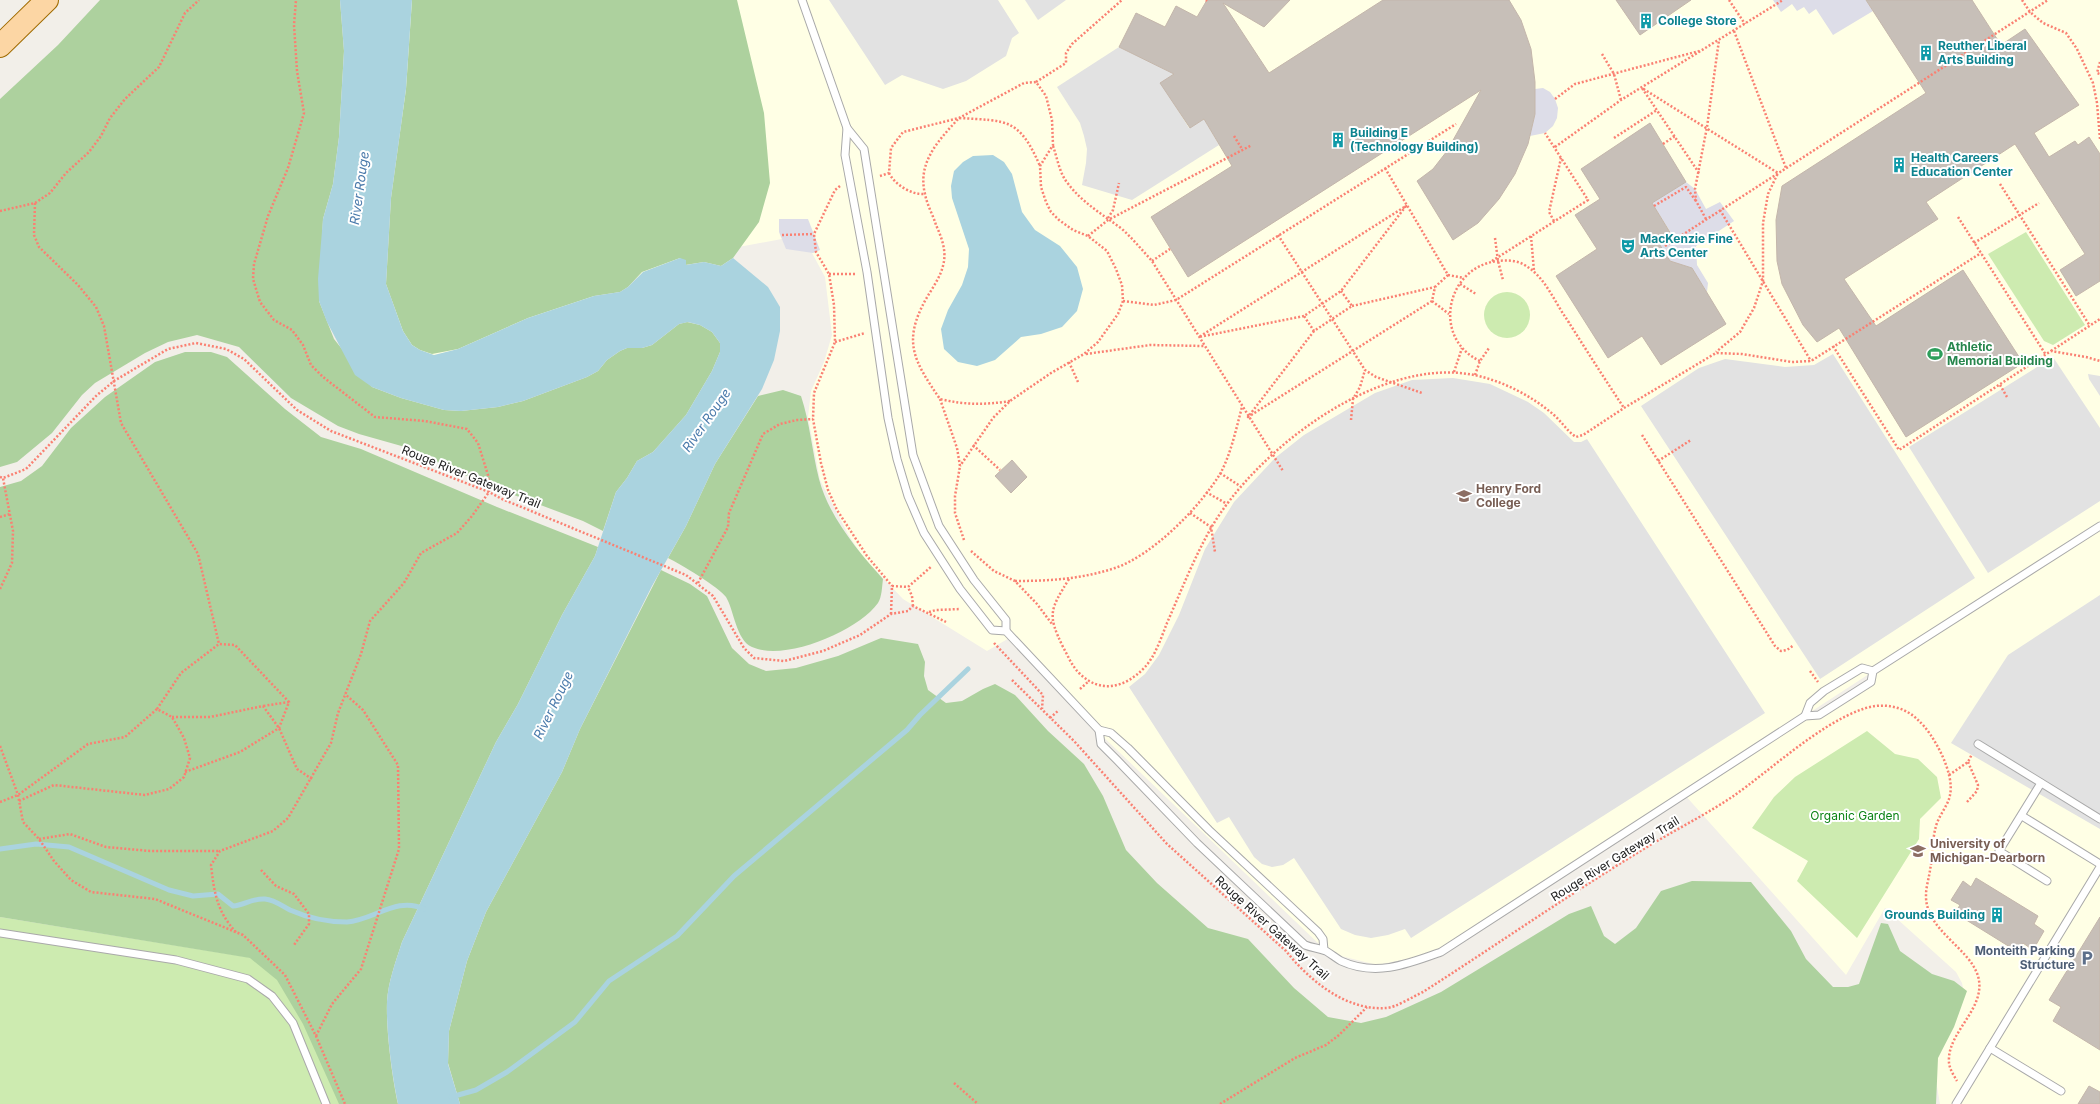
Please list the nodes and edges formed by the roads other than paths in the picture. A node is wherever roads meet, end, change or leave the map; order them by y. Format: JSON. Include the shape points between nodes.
{"nodes":[{"id":1,"x":47,"y":0,"type":"edge"},
{"id":2,"x":802,"y":0,"type":"edge"},
{"id":3,"x":0,"y":46,"type":"edge"},
{"id":4,"x":847,"y":128,"type":"junction"},
{"id":5,"x":2100,"y":526,"type":"edge"},
{"id":6,"x":1006,"y":631,"type":"junction"},
{"id":7,"x":1873,"y":670,"type":"junction"},
{"id":8,"x":1805,"y":716,"type":"junction"},
{"id":9,"x":1099,"y":730,"type":"junction"},
{"id":10,"x":1978,"y":744,"type":"road end"},
{"id":11,"x":2041,"y":783,"type":"junction"},
{"id":12,"x":2022,"y":816,"type":"junction"},
{"id":13,"x":2100,"y":819,"type":"edge"},
{"id":14,"x":2100,"y":864,"type":"edge"},
{"id":15,"x":2100,"y":867,"type":"edge"},
{"id":16,"x":2047,"y":881,"type":"dead end"},
{"id":17,"x":0,"y":933,"type":"edge"},
{"id":18,"x":1324,"y":950,"type":"junction"},
{"id":19,"x":1990,"y":1048,"type":"junction"},
{"id":20,"x":2061,"y":1092,"type":"dead end"},
{"id":21,"x":326,"y":1104,"type":"edge"},
{"id":22,"x":1956,"y":1104,"type":"edge"}],
"edges":[{"from":1,"to":3,"type":"main road"},
{"from":2,"to":4,"type":"lane"},
{"from":4,"to":6,"type":"lane","via":[[864,149],[913,455],[939,526],[974,580],[1006,620]]},
{"from":4,"to":6,"type":"lane","via":[[845,155],[867,272],[888,418],[908,496],[924,533],[960,589],[992,630]]},
{"from":5,"to":7,"type":"lane"},
{"from":6,"to":9,"type":"lane"},
{"from":7,"to":8,"type":"lane","via":[[1871,682],[1819,715]]},
{"from":7,"to":8,"type":"lane","via":[[1862,668],[1824,691],[1810,703]]},
{"from":8,"to":18,"type":"lane","via":[[1442,952],[1405,966],[1377,969],[1341,961]]},
{"from":9,"to":18,"type":"lane","via":[[1111,733],[1122,743],[1209,830],[1318,932],[1323,939]]},
{"from":9,"to":18,"type":"lane","via":[[1101,744],[1197,843],[1305,945]]},
{"from":10,"to":11,"type":"lane"},
{"from":11,"to":12,"type":"lane"},
{"from":11,"to":13,"type":"lane"},
{"from":12,"to":14,"type":"lane"},
{"from":12,"to":16,"type":"lane","via":[[1999,851]]},
{"from":15,"to":19,"type":"lane"},
{"from":17,"to":21,"type":"lane","via":[[176,960],[248,979],[272,996],[293,1023]]},
{"from":19,"to":20,"type":"lane"},
{"from":19,"to":22,"type":"lane"}]}
